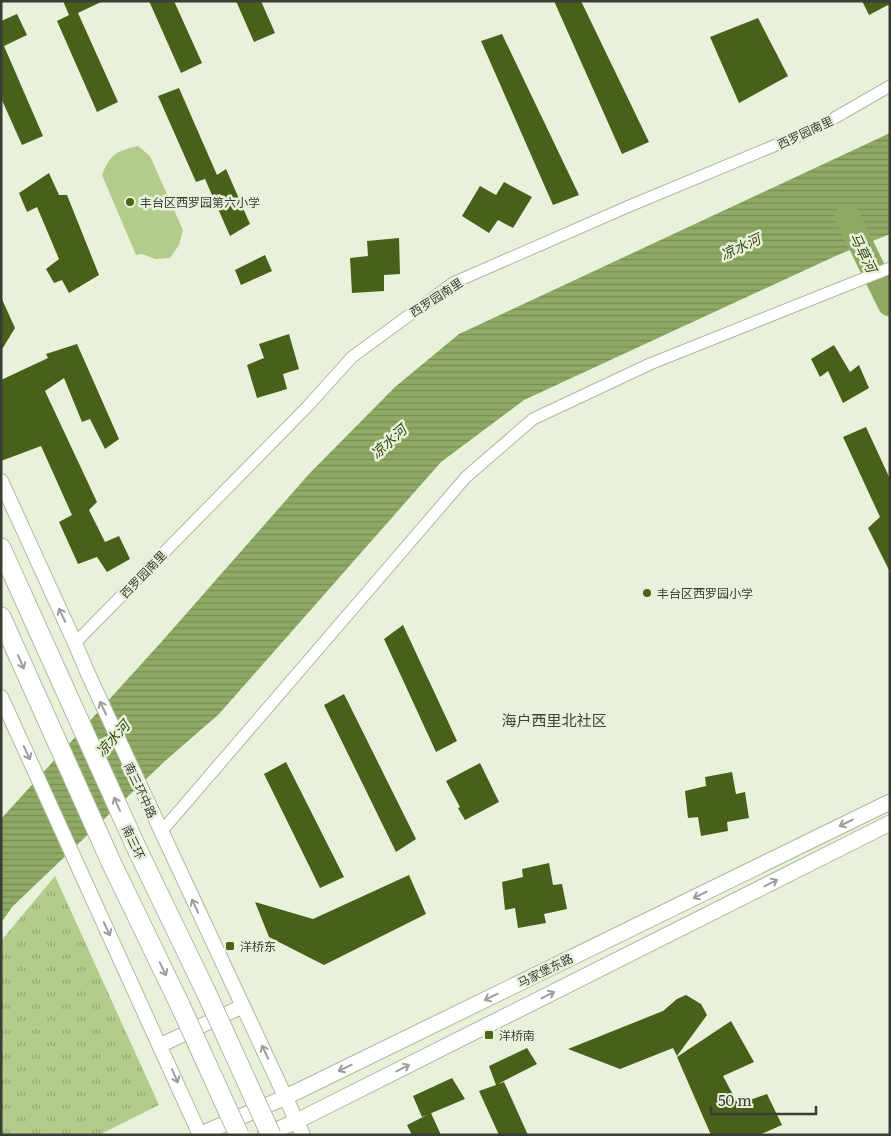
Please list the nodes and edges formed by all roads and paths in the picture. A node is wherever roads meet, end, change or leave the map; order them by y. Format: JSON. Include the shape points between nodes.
{"nodes":[{"id":1,"x":890,"y":86,"type":"edge"},
{"id":2,"x":890,"y":268,"type":"edge"},
{"id":3,"x":1,"y":482,"type":"edge"},
{"id":4,"x":1,"y":548,"type":"edge"},
{"id":5,"x":1,"y":617,"type":"edge"},
{"id":6,"x":75,"y":643,"type":"junction"},
{"id":7,"x":3,"y":708,"type":"edge"},
{"id":8,"x":890,"y":802,"type":"edge"},
{"id":9,"x":890,"y":823,"type":"edge"},
{"id":10,"x":161,"y":832,"type":"junction"},
{"id":11,"x":243,"y":1006,"type":"junction"},
{"id":12,"x":161,"y":1045,"type":"junction"},
{"id":13,"x":286,"y":1097,"type":"junction"},
{"id":14,"x":300,"y":1128,"type":"edge"},
{"id":15,"x":200,"y":1135,"type":"edge"},
{"id":16,"x":239,"y":1135,"type":"edge"},
{"id":17,"x":265,"y":1135,"type":"edge"},
{"id":18,"x":271,"y":1135,"type":"edge"}],
"edges":[{"from":1,"to":6,"type":"street","name":"西罗园南里","via":[[817,128],[453,283],[352,357]]},
{"from":2,"to":10,"type":"street","via":[[650,364],[533,419],[466,477]]},
{"from":6,"to":3,"type":"street","name":"南三环中路","one_way":true},
{"from":18,"to":4,"type":"highway","name":"南三环","one_way":true,"bridge":true},
{"from":5,"to":16,"type":"highway","one_way":true,"bridge":true},
{"from":10,"to":6,"type":"street","name":"南三环中路","one_way":true},
{"from":7,"to":12,"type":"street","one_way":true},
{"from":8,"to":13,"type":"main road","name":"马家堡东路","one_way":true},
{"from":14,"to":9,"type":"main road","name":"马家堡东路","one_way":true},
{"from":11,"to":10,"type":"street","name":"南三环中路","one_way":true},
{"from":11,"to":12,"type":"street"},
{"from":13,"to":11,"type":"street","name":"南三环中路","one_way":true},
{"from":12,"to":15,"type":"street","one_way":true},
{"from":13,"to":14,"type":"street","name":"南三环中路"},
{"from":13,"to":15,"type":"main road","name":"马家堡东路"},
{"from":14,"to":17,"type":"main road","name":"马家堡东路"}]}
